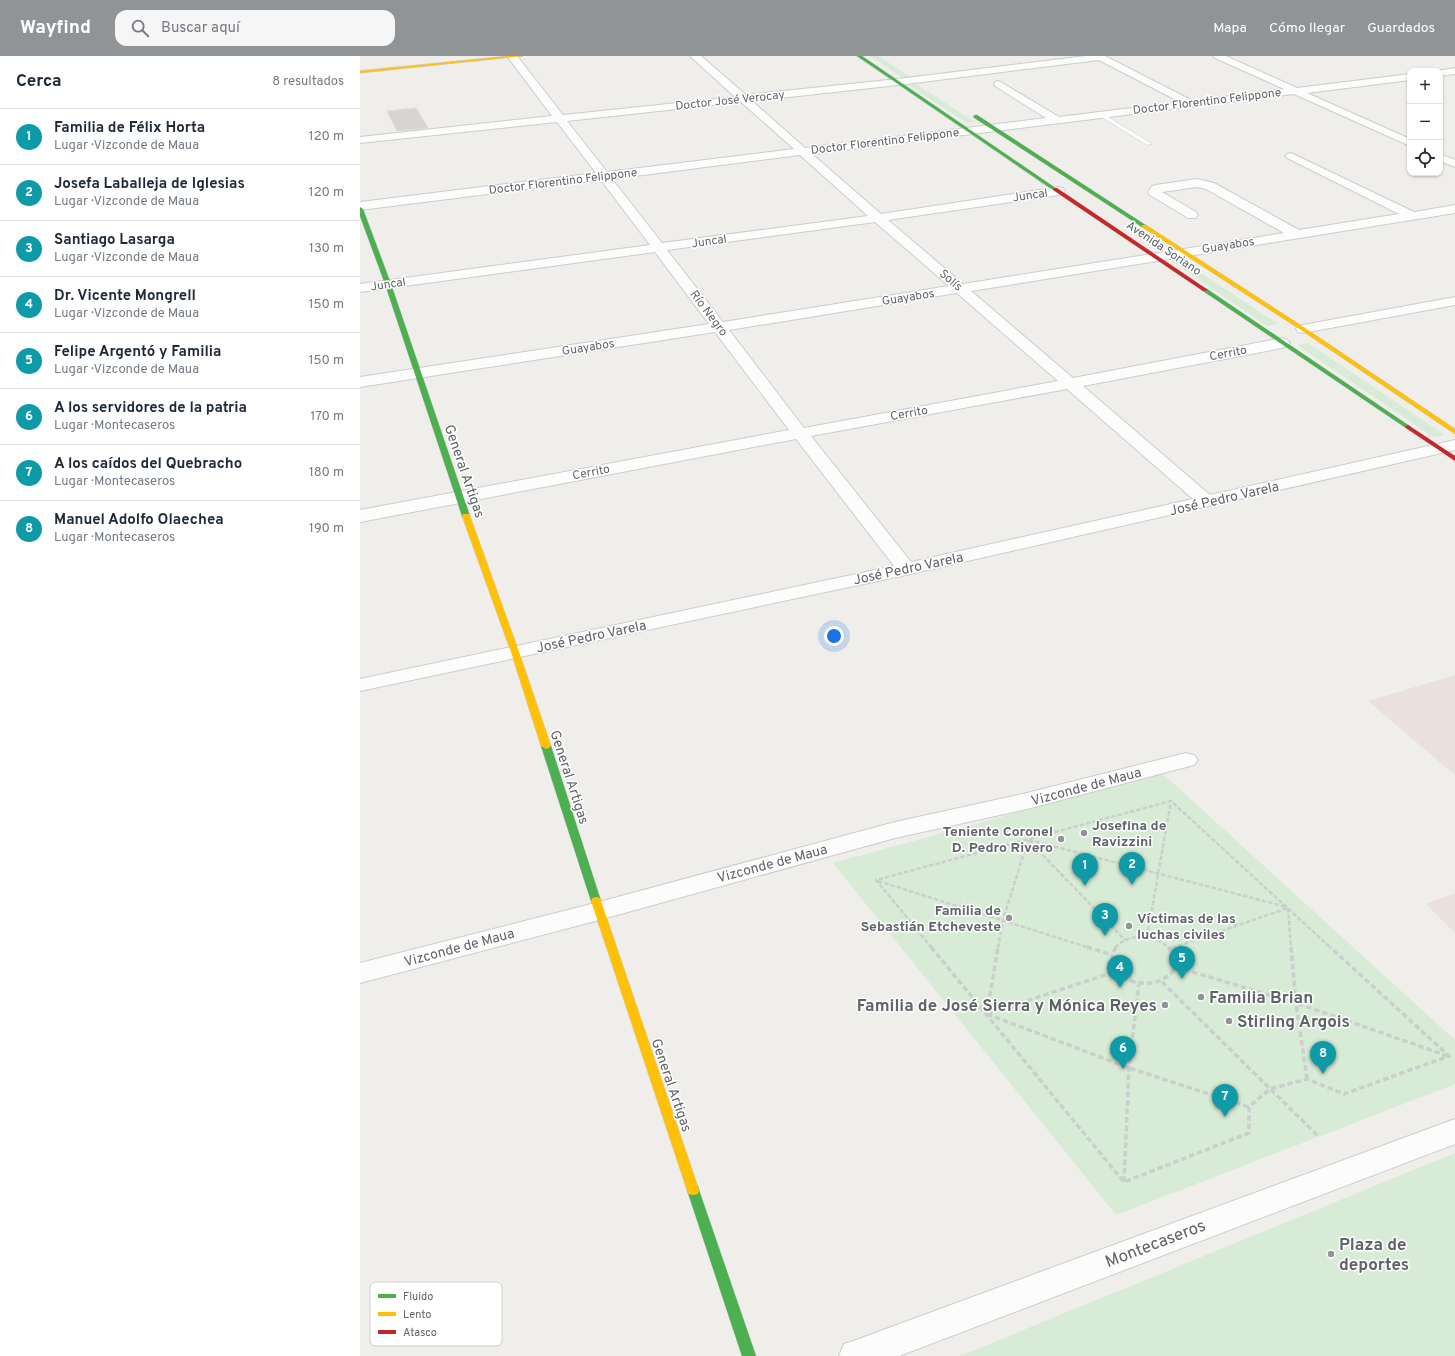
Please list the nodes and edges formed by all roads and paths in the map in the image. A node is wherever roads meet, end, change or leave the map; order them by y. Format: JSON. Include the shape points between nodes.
{"nodes":[{"id":1,"x":474,"y":56,"type":"edge"},
{"id":2,"x":516,"y":56,"type":"edge"},
{"id":3,"x":695,"y":56,"type":"edge"},
{"id":4,"x":859,"y":56,"type":"edge"},
{"id":5,"x":1218,"y":56,"type":"edge"},
{"id":6,"x":1099,"y":57,"type":"edge"},
{"id":7,"x":360,"y":67,"type":"edge"},
{"id":8,"x":906,"y":71,"type":"dead end"},
{"id":9,"x":1455,"y":71,"type":"edge"},
{"id":10,"x":360,"y":72,"type":"edge"},
{"id":11,"x":1443,"y":73,"type":"edge"},
{"id":12,"x":1407,"y":77,"type":"edge"},
{"id":13,"x":917,"y":79,"type":"junction"},
{"id":14,"x":898,"y":82,"type":"junction"},
{"id":15,"x":999,"y":84,"type":"dead end"},
{"id":16,"x":930,"y":87,"type":"dead end"},
{"id":17,"x":1293,"y":90,"type":"junction"},
{"id":18,"x":743,"y":99,"type":"junction"},
{"id":19,"x":1190,"y":103,"type":"junction"},
{"id":20,"x":968,"y":111,"type":"dead end"},
{"id":21,"x":1100,"y":114,"type":"junction"},
{"id":22,"x":559,"y":118,"type":"junction"},
{"id":23,"x":1056,"y":120,"type":"junction"},
{"id":24,"x":994,"y":128,"type":"junction"},
{"id":25,"x":971,"y":130,"type":"junction"},
{"id":26,"x":360,"y":140,"type":"edge"},
{"id":27,"x":1407,"y":142,"type":"edge"},
{"id":28,"x":1149,"y":144,"type":"dead end"},
{"id":29,"x":804,"y":151,"type":"junction"},
{"id":30,"x":1291,"y":156,"type":"dead end"},
{"id":31,"x":1443,"y":158,"type":"edge"},
{"id":32,"x":1455,"y":164,"type":"edge"},
{"id":33,"x":603,"y":176,"type":"junction"},
{"id":34,"x":1059,"y":191,"type":"junction"},
{"id":35,"x":360,"y":206,"type":"edge"},
{"id":36,"x":360,"y":209,"type":"edge"},
{"id":37,"x":1455,"y":209,"type":"edge"},
{"id":38,"x":1192,"y":215,"type":"dead end"},
{"id":39,"x":1412,"y":216,"type":"junction"},
{"id":40,"x":878,"y":218,"type":"junction"},
{"id":41,"x":1296,"y":234,"type":"junction"},
{"id":42,"x":659,"y":248,"type":"junction"},
{"id":43,"x":1184,"y":252,"type":"junction"},
{"id":44,"x":1155,"y":257,"type":"junction"},
{"id":45,"x":388,"y":284,"type":"junction"},
{"id":46,"x":360,"y":288,"type":"edge"},
{"id":47,"x":961,"y":288,"type":"junction"},
{"id":48,"x":1455,"y":301,"type":"edge"},
{"id":49,"x":720,"y":327,"type":"junction"},
{"id":50,"x":1303,"y":329,"type":"junction"},
{"id":51,"x":1282,"y":343,"type":"junction"},
{"id":52,"x":417,"y":372,"type":"junction"},
{"id":53,"x":360,"y":382,"type":"edge"},
{"id":54,"x":1071,"y":384,"type":"junction"},
{"id":55,"x":1455,"y":432,"type":"edge"},
{"id":56,"x":800,"y":433,"type":"junction"},
{"id":57,"x":1450,"y":451,"type":"edge"},
{"id":58,"x":459,"y":497,"type":"junction"},
{"id":59,"x":1208,"y":502,"type":"junction"},
{"id":60,"x":360,"y":516,"type":"edge"},
{"id":61,"x":906,"y":569,"type":"junction"},
{"id":62,"x":515,"y":652,"type":"junction"},
{"id":63,"x":360,"y":685,"type":"edge"},
{"id":64,"x":1186,"y":760,"type":"dead end"},
{"id":65,"x":1171,"y":801,"type":"junction"},
{"id":66,"x":1028,"y":840,"type":"junction"},
{"id":67,"x":1158,"y":874,"type":"junction"},
{"id":68,"x":876,"y":880,"type":"junction"},
{"id":69,"x":1288,"y":908,"type":"junction"},
{"id":70,"x":599,"y":911,"type":"junction"},
{"id":71,"x":1003,"y":920,"type":"junction"},
{"id":72,"x":1147,"y":937,"type":"junction"},
{"id":73,"x":1125,"y":940,"type":"junction"},
{"id":74,"x":1170,"y":949,"type":"junction"},
{"id":75,"x":1112,"y":955,"type":"junction"},
{"id":76,"x":1176,"y":968,"type":"junction"},
{"id":77,"x":1117,"y":971,"type":"junction"},
{"id":78,"x":360,"y":973,"type":"edge"},
{"id":79,"x":1162,"y":982,"type":"junction"},
{"id":80,"x":1139,"y":983,"type":"junction"},
{"id":81,"x":1296,"y":1003,"type":"junction"},
{"id":82,"x":986,"y":1014,"type":"junction"},
{"id":83,"x":1449,"y":1056,"type":"junction"},
{"id":84,"x":1129,"y":1068,"type":"junction"},
{"id":85,"x":1307,"y":1079,"type":"junction"},
{"id":86,"x":1270,"y":1089,"type":"junction"},
{"id":87,"x":1249,"y":1107,"type":"junction"},
{"id":88,"x":1455,"y":1131,"type":"edge"},
{"id":89,"x":1319,"y":1137,"type":"dead end"},
{"id":90,"x":1124,"y":1182,"type":"junction"},
{"id":91,"x":749,"y":1356,"type":"edge"},
{"id":92,"x":856,"y":1356,"type":"edge"}],
"edges":[{"from":1,"to":7,"type":"street"},
{"from":2,"to":10,"type":"street"},
{"from":2,"to":22,"type":"street","name":"Río Negro"},
{"from":3,"to":18,"type":"street","name":"Solís"},
{"from":4,"to":14,"type":"street","name":"Avenida Soriano"},
{"from":5,"to":17,"type":"street"},
{"from":6,"to":13,"type":"street","name":"Doctor José Verocay"},
{"from":6,"to":19,"type":"street"},
{"from":8,"to":13,"type":"street"},
{"from":9,"to":11,"type":"street"},
{"from":12,"to":17,"type":"street","name":"Doctor Florentino Felippone"},
{"from":13,"to":14,"type":"street","name":"Doctor José Verocay"},
{"from":13,"to":16,"type":"street"},
{"from":14,"to":18,"type":"street","name":"Doctor José Verocay"},
{"from":14,"to":25,"type":"street","name":"Avenida Soriano"},
{"from":15,"to":23,"type":"street"},
{"from":17,"to":19,"type":"street","name":"Doctor Florentino Felippone"},
{"from":17,"to":27,"type":"street"},
{"from":18,"to":22,"type":"street","name":"Doctor José Verocay"},
{"from":18,"to":29,"type":"street","name":"Solís"},
{"from":19,"to":21,"type":"street","name":"Doctor Florentino Felippone"},
{"from":20,"to":24,"type":"street","name":"Avenida Soriano"},
{"from":21,"to":23,"type":"street","name":"Doctor Florentino Felippone"},
{"from":21,"to":28,"type":"lane"},
{"from":22,"to":26,"type":"street","name":"Doctor José Verocay"},
{"from":22,"to":33,"type":"street","name":"Río Negro"},
{"from":23,"to":24,"type":"street","name":"Doctor Florentino Felippone"},
{"from":24,"to":25,"type":"street","name":"Doctor Florentino Felippone"},
{"from":24,"to":43,"type":"street","name":"Avenida Soriano"},
{"from":25,"to":29,"type":"street","name":"Doctor Florentino Felippone"},
{"from":25,"to":34,"type":"street","name":"Avenida Soriano"},
{"from":29,"to":33,"type":"street","name":"Doctor Florentino Felippone"},
{"from":29,"to":40,"type":"street","name":"Solís"},
{"from":30,"to":39,"type":"street"},
{"from":31,"to":32,"type":"street"},
{"from":33,"to":35,"type":"street","name":"Doctor Florentino Felippone"},
{"from":33,"to":42,"type":"street","name":"Río Negro"},
{"from":34,"to":40,"type":"street","name":"Juncal"},
{"from":34,"to":44,"type":"street","name":"Avenida Soriano"},
{"from":36,"to":45,"type":"street","name":"General Artigas"},
{"from":37,"to":39,"type":"street","name":"Guayabos"},
{"from":38,"to":41,"type":"street","via":[[1154,192],[1156,189],[1196,183],[1210,186]]},
{"from":39,"to":41,"type":"street","name":"Guayabos"},
{"from":40,"to":42,"type":"street","name":"Juncal"},
{"from":40,"to":47,"type":"street","name":"Solís"},
{"from":41,"to":43,"type":"street","name":"Guayabos"},
{"from":42,"to":45,"type":"street","name":"Juncal"},
{"from":42,"to":49,"type":"street","name":"Río Negro"},
{"from":43,"to":44,"type":"street","name":"Guayabos"},
{"from":43,"to":50,"type":"street","name":"Avenida Soriano"},
{"from":44,"to":47,"type":"street","name":"Guayabos"},
{"from":44,"to":51,"type":"street","name":"Avenida Soriano"},
{"from":45,"to":46,"type":"street","name":"Juncal"},
{"from":45,"to":52,"type":"street","name":"General Artigas"},
{"from":47,"to":49,"type":"street","name":"Guayabos"},
{"from":47,"to":54,"type":"street","name":"Solís"},
{"from":48,"to":50,"type":"street","name":"Cerrito"},
{"from":49,"to":52,"type":"street","name":"Guayabos"},
{"from":49,"to":56,"type":"street","name":"Río Negro"},
{"from":50,"to":51,"type":"street","name":"Cerrito"},
{"from":50,"to":55,"type":"street","name":"Avenida Soriano"},
{"from":51,"to":54,"type":"street","name":"Cerrito"},
{"from":51,"to":57,"type":"street","name":"Avenida Soriano"},
{"from":52,"to":53,"type":"street","name":"Guayabos"},
{"from":52,"to":58,"type":"street","name":"General Artigas"},
{"from":54,"to":56,"type":"street","name":"Cerrito"},
{"from":54,"to":59,"type":"street","name":"Solís"},
{"from":56,"to":58,"type":"street","name":"Cerrito"},
{"from":56,"to":61,"type":"street","name":"Río Negro"},
{"from":57,"to":59,"type":"street","name":"José Pedro Varela"},
{"from":58,"to":60,"type":"street","name":"Cerrito"},
{"from":58,"to":62,"type":"street","name":"General Artigas"},
{"from":59,"to":61,"type":"street","name":"José Pedro Varela"},
{"from":61,"to":62,"type":"street","name":"José Pedro Varela"},
{"from":62,"to":63,"type":"street","name":"José Pedro Varela"},
{"from":62,"to":70,"type":"street","name":"General Artigas"},
{"from":64,"to":70,"type":"street","name":"Vizconde de Maua","via":[[1023,802],[896,830]]},
{"from":65,"to":66,"type":"path"},
{"from":65,"to":67,"type":"path"},
{"from":65,"to":69,"type":"path"},
{"from":66,"to":67,"type":"path"},
{"from":66,"to":68,"type":"path"},
{"from":66,"to":71,"type":"path"},
{"from":66,"to":73,"type":"path"},
{"from":67,"to":69,"type":"path"},
{"from":67,"to":72,"type":"path"},
{"from":68,"to":71,"type":"path"},
{"from":68,"to":82,"type":"path"},
{"from":69,"to":74,"type":"path"},
{"from":69,"to":81,"type":"path"},
{"from":69,"to":83,"type":"path"},
{"from":70,"to":78,"type":"street","name":"Vizconde de Maua"},
{"from":70,"to":91,"type":"street","name":"General Artigas"},
{"from":71,"to":75,"type":"path"},
{"from":71,"to":82,"type":"path"},
{"from":72,"to":73,"type":"path"},
{"from":72,"to":74,"type":"path"},
{"from":73,"to":75,"type":"path","via":[[1114,949]]},
{"from":74,"to":76,"type":"path","via":[[1175,955]]},
{"from":75,"to":77,"type":"path"},
{"from":76,"to":79,"type":"path"},
{"from":76,"to":81,"type":"path"},
{"from":77,"to":80,"type":"path","via":[[1131,981]]},
{"from":77,"to":82,"type":"path"},
{"from":79,"to":80,"type":"path"},
{"from":79,"to":86,"type":"path"},
{"from":80,"to":84,"type":"path"},
{"from":81,"to":83,"type":"path"},
{"from":81,"to":85,"type":"path"},
{"from":82,"to":84,"type":"path"},
{"from":82,"to":90,"type":"path"},
{"from":83,"to":85,"type":"path","via":[[1344,1094]]},
{"from":84,"to":87,"type":"path"},
{"from":84,"to":90,"type":"path"},
{"from":85,"to":86,"type":"path"},
{"from":86,"to":87,"type":"path"},
{"from":86,"to":89,"type":"path"},
{"from":87,"to":90,"type":"path","via":[[1249,1133]]},
{"from":88,"to":92,"type":"street","name":"Montecaseros"}]}
